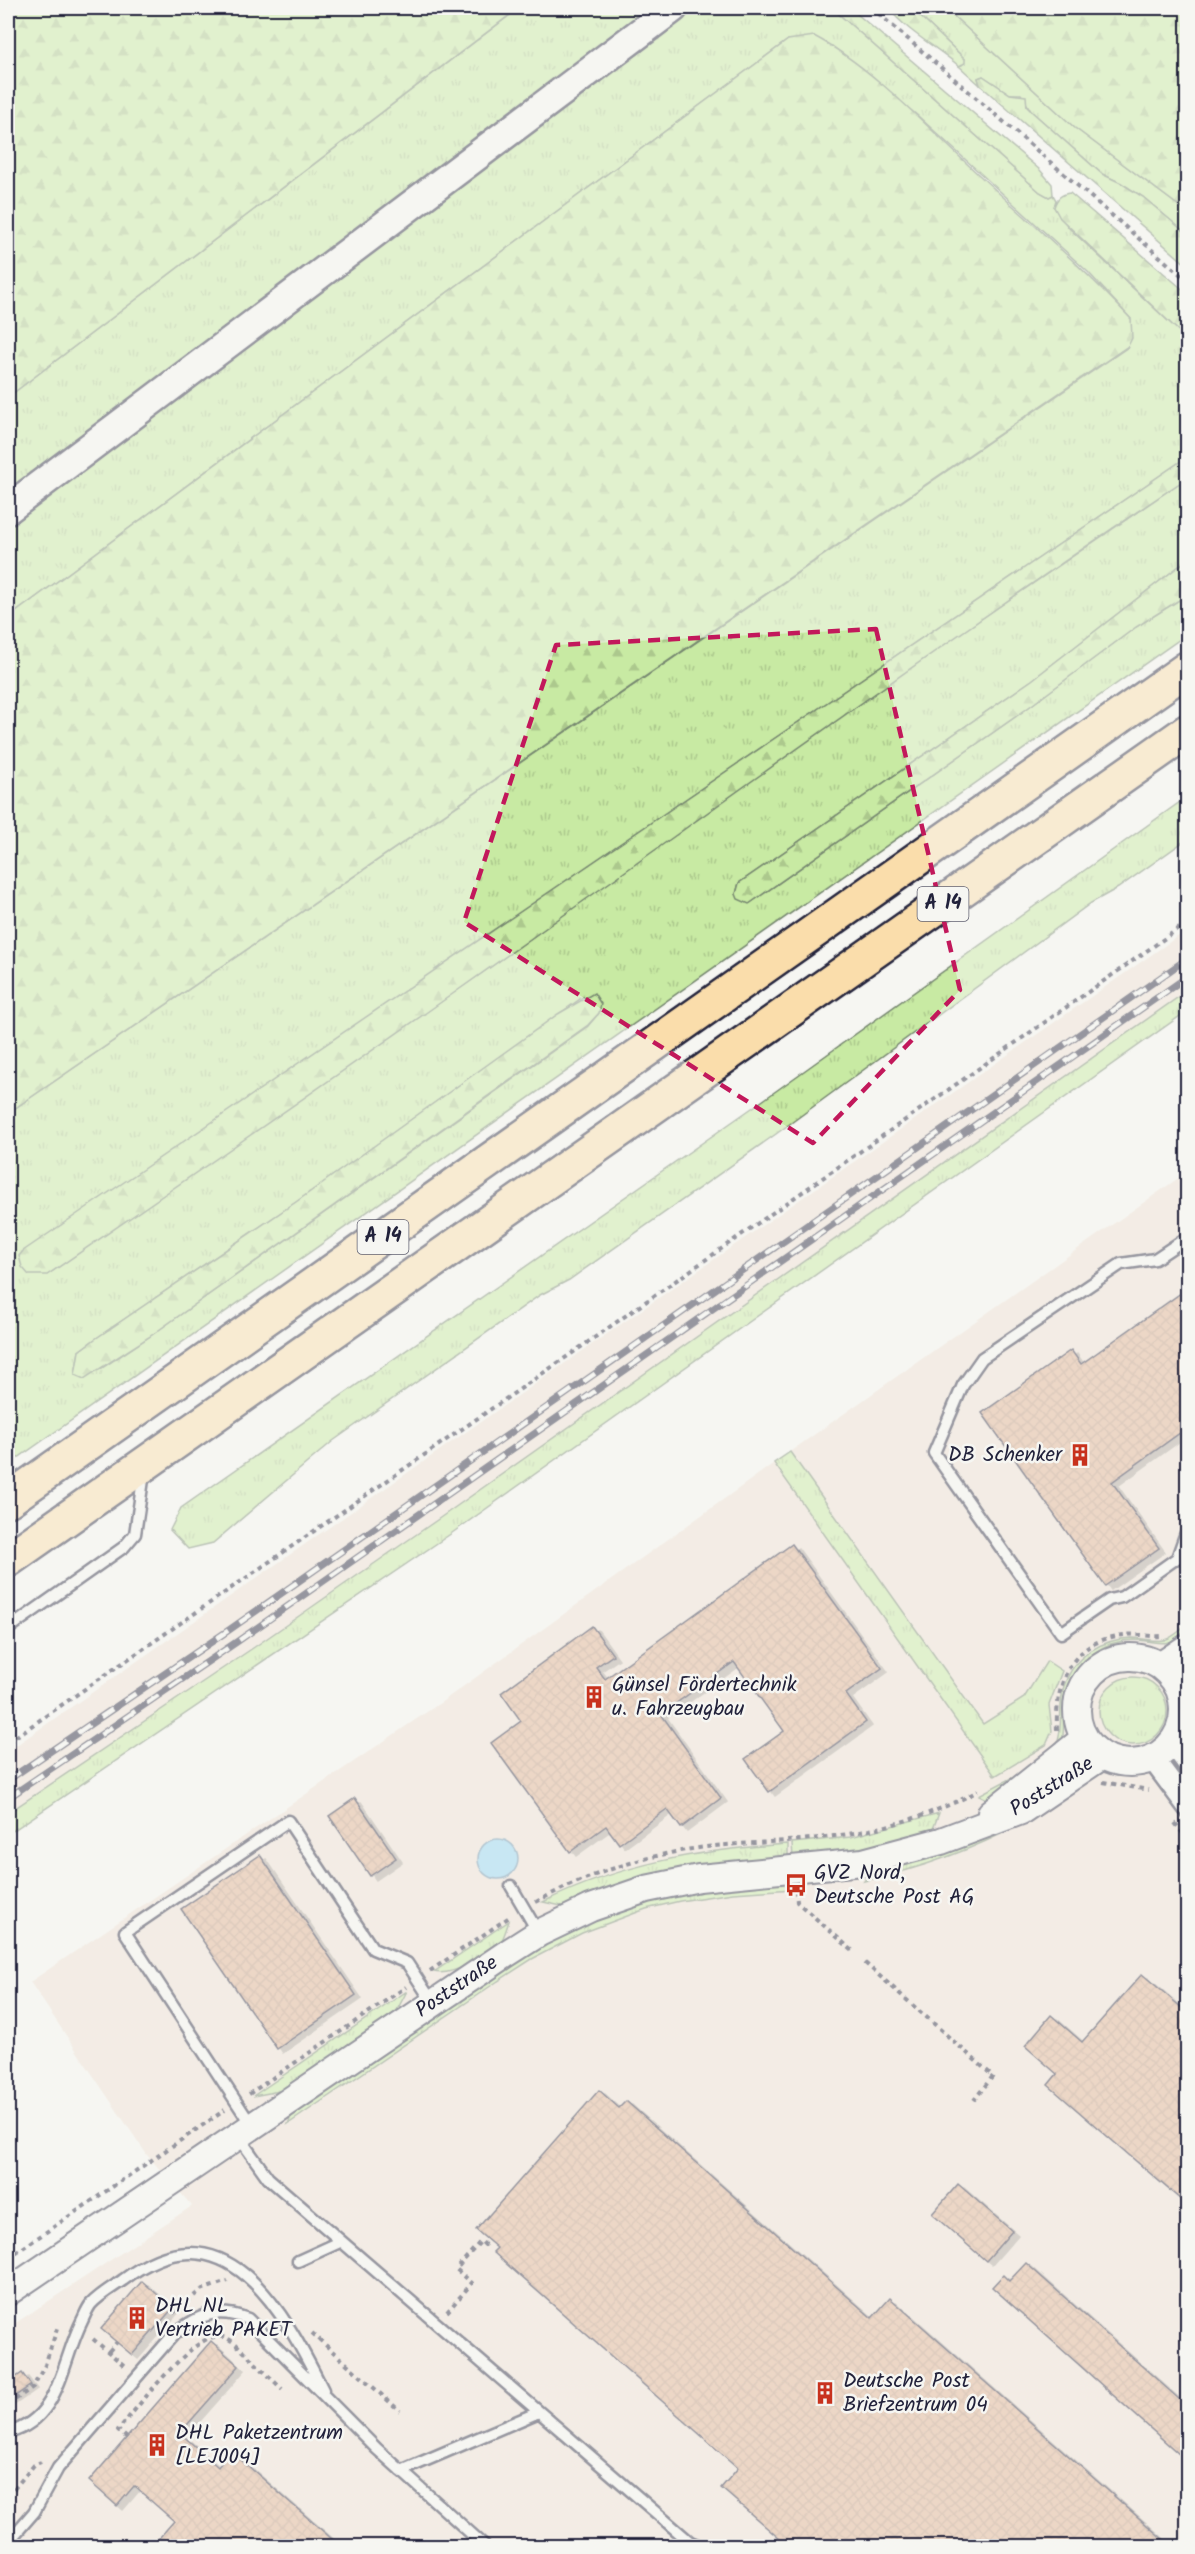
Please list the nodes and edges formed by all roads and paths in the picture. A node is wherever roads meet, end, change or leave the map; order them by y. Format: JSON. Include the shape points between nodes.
{"nodes":[{"id":1,"x":673,"y":8,"type":"edge"},
{"id":2,"x":872,"y":8,"type":"edge"},
{"id":3,"x":1188,"y":281,"type":"edge"},
{"id":4,"x":8,"y":509,"type":"edge"},
{"id":5,"x":1188,"y":668,"type":"edge"},
{"id":6,"x":1188,"y":730,"type":"edge"},
{"id":7,"x":1188,"y":922,"type":"edge"},
{"id":8,"x":1188,"y":1237,"type":"edge"},
{"id":9,"x":146,"y":1465,"type":"junction"},
{"id":10,"x":8,"y":1500,"type":"edge"},
{"id":11,"x":1188,"y":1527,"type":"edge"},
{"id":12,"x":8,"y":1560,"type":"edge"},
{"id":13,"x":8,"y":1629,"type":"edge"},
{"id":14,"x":1176,"y":1641,"type":"edge"},
{"id":15,"x":1160,"y":1666,"type":"junction"},
{"id":16,"x":1183,"y":1683,"type":"edge"},
{"id":17,"x":1055,"y":1740,"type":"dead end"},
{"id":18,"x":8,"y":1742,"type":"edge"},
{"id":19,"x":1093,"y":1747,"type":"junction"},
{"id":20,"x":1163,"y":1751,"type":"junction"},
{"id":21,"x":1188,"y":1763,"type":"edge"},
{"id":22,"x":986,"y":1787,"type":"dead end"},
{"id":23,"x":1188,"y":1806,"type":"edge"},
{"id":24,"x":511,"y":1886,"type":"dead end"},
{"id":25,"x":806,"y":1892,"type":"dead end"},
{"id":26,"x":785,"y":1893,"type":"dead end"},
{"id":27,"x":797,"y":1895,"type":"dead end"},
{"id":28,"x":525,"y":1908,"type":"junction"},
{"id":29,"x":539,"y":1933,"type":"junction"},
{"id":30,"x":853,"y":1951,"type":"dead end"},
{"id":31,"x":865,"y":1963,"type":"dead end"},
{"id":32,"x":418,"y":1979,"type":"junction"},
{"id":33,"x":433,"y":2002,"type":"junction"},
{"id":34,"x":974,"y":2100,"type":"dead end"},
{"id":35,"x":237,"y":2103,"type":"junction"},
{"id":36,"x":245,"y":2131,"type":"junction"},
{"id":37,"x":340,"y":2241,"type":"junction"},
{"id":38,"x":489,"y":2241,"type":"dead end"},
{"id":39,"x":8,"y":2258,"type":"edge"},
{"id":40,"x":298,"y":2261,"type":"dead end"},
{"id":41,"x":8,"y":2292,"type":"edge"},
{"id":42,"x":437,"y":2324,"type":"junction"},
{"id":43,"x":58,"y":2326,"type":"dead end"},
{"id":44,"x":308,"y":2330,"type":"dead end"},
{"id":45,"x":93,"y":2339,"type":"dead end"},
{"id":46,"x":117,"y":2342,"type":"dead end"},
{"id":47,"x":109,"y":2351,"type":"junction"},
{"id":48,"x":126,"y":2367,"type":"dead end"},
{"id":49,"x":282,"y":2389,"type":"dead end"},
{"id":50,"x":327,"y":2399,"type":"junction"},
{"id":51,"x":8,"y":2405,"type":"edge"},
{"id":52,"x":400,"y":2411,"type":"dead end"},
{"id":53,"x":539,"y":2412,"type":"junction"},
{"id":54,"x":8,"y":2433,"type":"edge"},
{"id":55,"x":127,"y":2438,"type":"dead end"},
{"id":56,"x":401,"y":2470,"type":"junction"},
{"id":57,"x":8,"y":2542,"type":"edge"},
{"id":58,"x":485,"y":2547,"type":"edge"},
{"id":59,"x":700,"y":2547,"type":"edge"}],
"edges":[{"from":1,"to":4,"type":"main road"},
{"from":2,"to":3,"type":"path"},
{"from":5,"to":10,"type":"highway","number":"A 14"},
{"from":6,"to":9,"type":"highway","number":"A 14"},
{"from":7,"to":18,"type":"path"},
{"from":8,"to":11,"type":"lane","via":[[1155,1259],[1121,1264],[982,1358],[963,1385],[934,1453],[1061,1633],[1177,1558]]},
{"from":9,"to":12,"type":"highway","number":"A 14"},
{"from":9,"to":13,"type":"lane","via":[[135,1534],[124,1547]]},
{"from":14,"to":15,"type":"street"},
{"from":14,"to":17,"type":"path","via":[[1133,1634],[1108,1638],[1078,1656],[1060,1684]]},
{"from":15,"to":16,"type":"street"},
{"from":15,"to":19,"type":"street","name":"Poststraße","via":[[1146,1659],[1108,1662],[1086,1681],[1077,1700],[1080,1727]]},
{"from":16,"to":20,"type":"street","via":[[1184,1715]]},
{"from":19,"to":20,"type":"street","name":"Poststraße","via":[[1118,1762],[1135,1764]]},
{"from":19,"to":29,"type":"street","name":"Poststraße","via":[[1045,1772],[968,1830],[915,1850],[863,1862],[699,1878],[646,1889],[591,1908]]},
{"from":20,"to":21,"type":"street"},
{"from":20,"to":23,"type":"street"},
{"from":22,"to":28,"type":"path","via":[[918,1817],[849,1834],[697,1848],[631,1862],[566,1886]]},
{"from":24,"to":28,"type":"lane"},
{"from":25,"to":26,"type":"path"},
{"from":27,"to":30,"type":"path","via":[[797,1902]]},
{"from":28,"to":29,"type":"lane"},
{"from":28,"to":32,"type":"path"},
{"from":29,"to":33,"type":"street","name":"Poststraße"},
{"from":31,"to":34,"type":"path","via":[[993,2076]]},
{"from":32,"to":33,"type":"lane"},
{"from":32,"to":35,"type":"path"},
{"from":32,"to":35,"type":"lane","via":[[407,1963],[373,1949],[288,1821],[125,1932]]},
{"from":33,"to":36,"type":"street","name":"Poststraße"},
{"from":35,"to":36,"type":"lane"},
{"from":35,"to":39,"type":"path"},
{"from":36,"to":37,"type":"lane","via":[[268,2178]]},
{"from":36,"to":41,"type":"street","name":"Poststraße"},
{"from":37,"to":40,"type":"lane"},
{"from":37,"to":42,"type":"lane"},
{"from":38,"to":42,"type":"path","via":[[485,2245],[481,2241],[456,2269],[472,2283]]},
{"from":42,"to":53,"type":"lane"},
{"from":43,"to":51,"type":"path","via":[[33,2387]]},
{"from":44,"to":52,"type":"path"},
{"from":45,"to":47,"type":"path"},
{"from":46,"to":47,"type":"path"},
{"from":47,"to":48,"type":"path"},
{"from":49,"to":55,"type":"path","via":[[228,2338],[203,2340],[118,2430]]},
{"from":50,"to":54,"type":"lane","via":[[293,2331],[240,2270],[213,2255],[179,2253],[145,2263],[90,2305],[49,2405],[23,2429]]},
{"from":50,"to":56,"type":"lane"},
{"from":50,"to":57,"type":"lane","via":[[248,2319],[230,2312],[192,2320],[175,2333],[58,2468],[34,2512]]},
{"from":53,"to":56,"type":"lane"},
{"from":53,"to":59,"type":"lane"},
{"from":56,"to":58,"type":"lane"}]}
